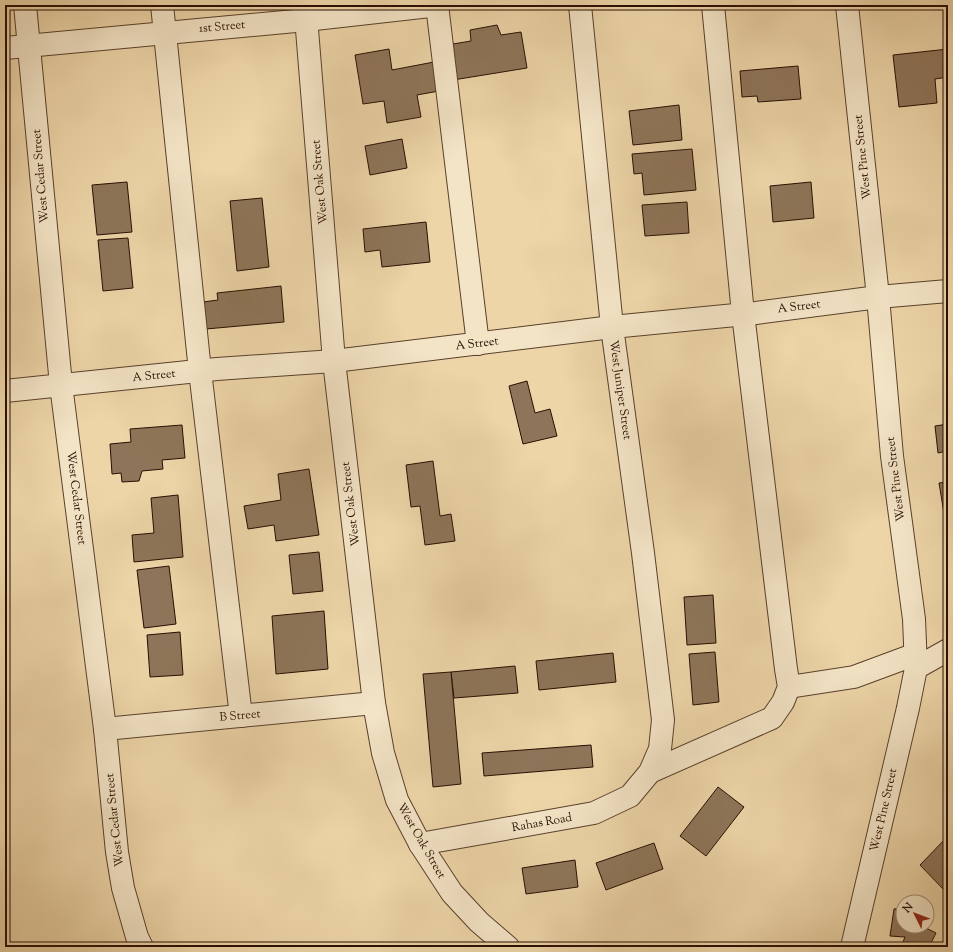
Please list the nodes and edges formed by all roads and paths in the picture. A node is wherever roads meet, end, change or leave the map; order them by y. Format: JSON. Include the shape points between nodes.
{"nodes":[{"id":1,"x":25,"y":5,"type":"edge"},
{"id":2,"x":162,"y":5,"type":"edge"},
{"id":3,"x":438,"y":5,"type":"edge"},
{"id":4,"x":580,"y":5,"type":"edge"},
{"id":5,"x":713,"y":5,"type":"edge"},
{"id":6,"x":847,"y":5,"type":"edge"},
{"id":7,"x":306,"y":12,"type":"edge"},
{"id":8,"x":164,"y":33,"type":"junction"},
{"id":9,"x":29,"y":45,"type":"junction"},
{"id":10,"x":5,"y":48,"type":"edge"},
{"id":11,"x":948,"y":291,"type":"edge"},
{"id":12,"x":878,"y":297,"type":"junction"},
{"id":13,"x":743,"y":314,"type":"junction"},
{"id":14,"x":612,"y":327,"type":"junction"},
{"id":15,"x":478,"y":344,"type":"junction"},
{"id":16,"x":334,"y":361,"type":"junction"},
{"id":17,"x":200,"y":371,"type":"junction"},
{"id":18,"x":61,"y":385,"type":"junction"},
{"id":19,"x":5,"y":391,"type":"edge"},
{"id":20,"x":948,"y":650,"type":"edge"},
{"id":21,"x":916,"y":661,"type":"junction"},
{"id":22,"x":789,"y":687,"type":"junction"},
{"id":23,"x":374,"y":704,"type":"junction"},
{"id":24,"x":241,"y":716,"type":"junction"},
{"id":25,"x":105,"y":729,"type":"junction"},
{"id":26,"x":650,"y":772,"type":"junction"},
{"id":27,"x":420,"y":844,"type":"junction"},
{"id":28,"x":142,"y":947,"type":"edge"},
{"id":29,"x":508,"y":947,"type":"edge"},
{"id":30,"x":852,"y":947,"type":"edge"}],
"edges":[{"from":1,"to":9,"type":"street","name":"West Cedar Street"},
{"from":2,"to":8,"type":"street"},
{"from":3,"to":7,"type":"street","name":"1st Street"},
{"from":3,"to":15,"type":"street"},
{"from":4,"to":14,"type":"street","name":"West Juniper Street"},
{"from":5,"to":13,"type":"street"},
{"from":6,"to":12,"type":"street","name":"West Pine Street"},
{"from":7,"to":8,"type":"street","name":"1st Street"},
{"from":7,"to":16,"type":"street","name":"West Oak Street"},
{"from":8,"to":9,"type":"street","name":"1st Street"},
{"from":8,"to":17,"type":"street"},
{"from":9,"to":10,"type":"street","name":"1st Street"},
{"from":9,"to":18,"type":"street","name":"West Cedar Street"},
{"from":11,"to":12,"type":"street","name":"A Street"},
{"from":12,"to":13,"type":"street","name":"A Street"},
{"from":12,"to":21,"type":"street","name":"West Pine Street","via":[[892,456],[914,619]]},
{"from":13,"to":14,"type":"street","name":"A Street"},
{"from":13,"to":22,"type":"street"},
{"from":14,"to":15,"type":"street","name":"A Street"},
{"from":14,"to":26,"type":"street","name":"West Juniper Street","via":[[663,720],[660,749]]},
{"from":15,"to":16,"type":"street","name":"A Street"},
{"from":16,"to":17,"type":"street","name":"A Street"},
{"from":16,"to":23,"type":"street","name":"West Oak Street"},
{"from":17,"to":18,"type":"street","name":"A Street"},
{"from":17,"to":24,"type":"street"},
{"from":18,"to":19,"type":"street","name":"A Street"},
{"from":18,"to":25,"type":"street","name":"West Cedar Street"},
{"from":20,"to":21,"type":"street"},
{"from":21,"to":22,"type":"street","via":[[854,677]]},
{"from":21,"to":30,"type":"street","name":"West Pine Street","via":[[908,708]]},
{"from":22,"to":26,"type":"street","via":[[772,718]]},
{"from":23,"to":24,"type":"street","name":"B Street"},
{"from":23,"to":27,"type":"street","name":"West Oak Street","via":[[383,752],[397,800]]},
{"from":24,"to":25,"type":"street","name":"B Street"},
{"from":25,"to":28,"type":"street","name":"West Cedar Street","via":[[123,888]]},
{"from":26,"to":27,"type":"street","name":"Rahas Road","via":[[630,796],[594,814]]},
{"from":27,"to":29,"type":"street","name":"West Oak Street","via":[[452,893],[479,922]]}]}
